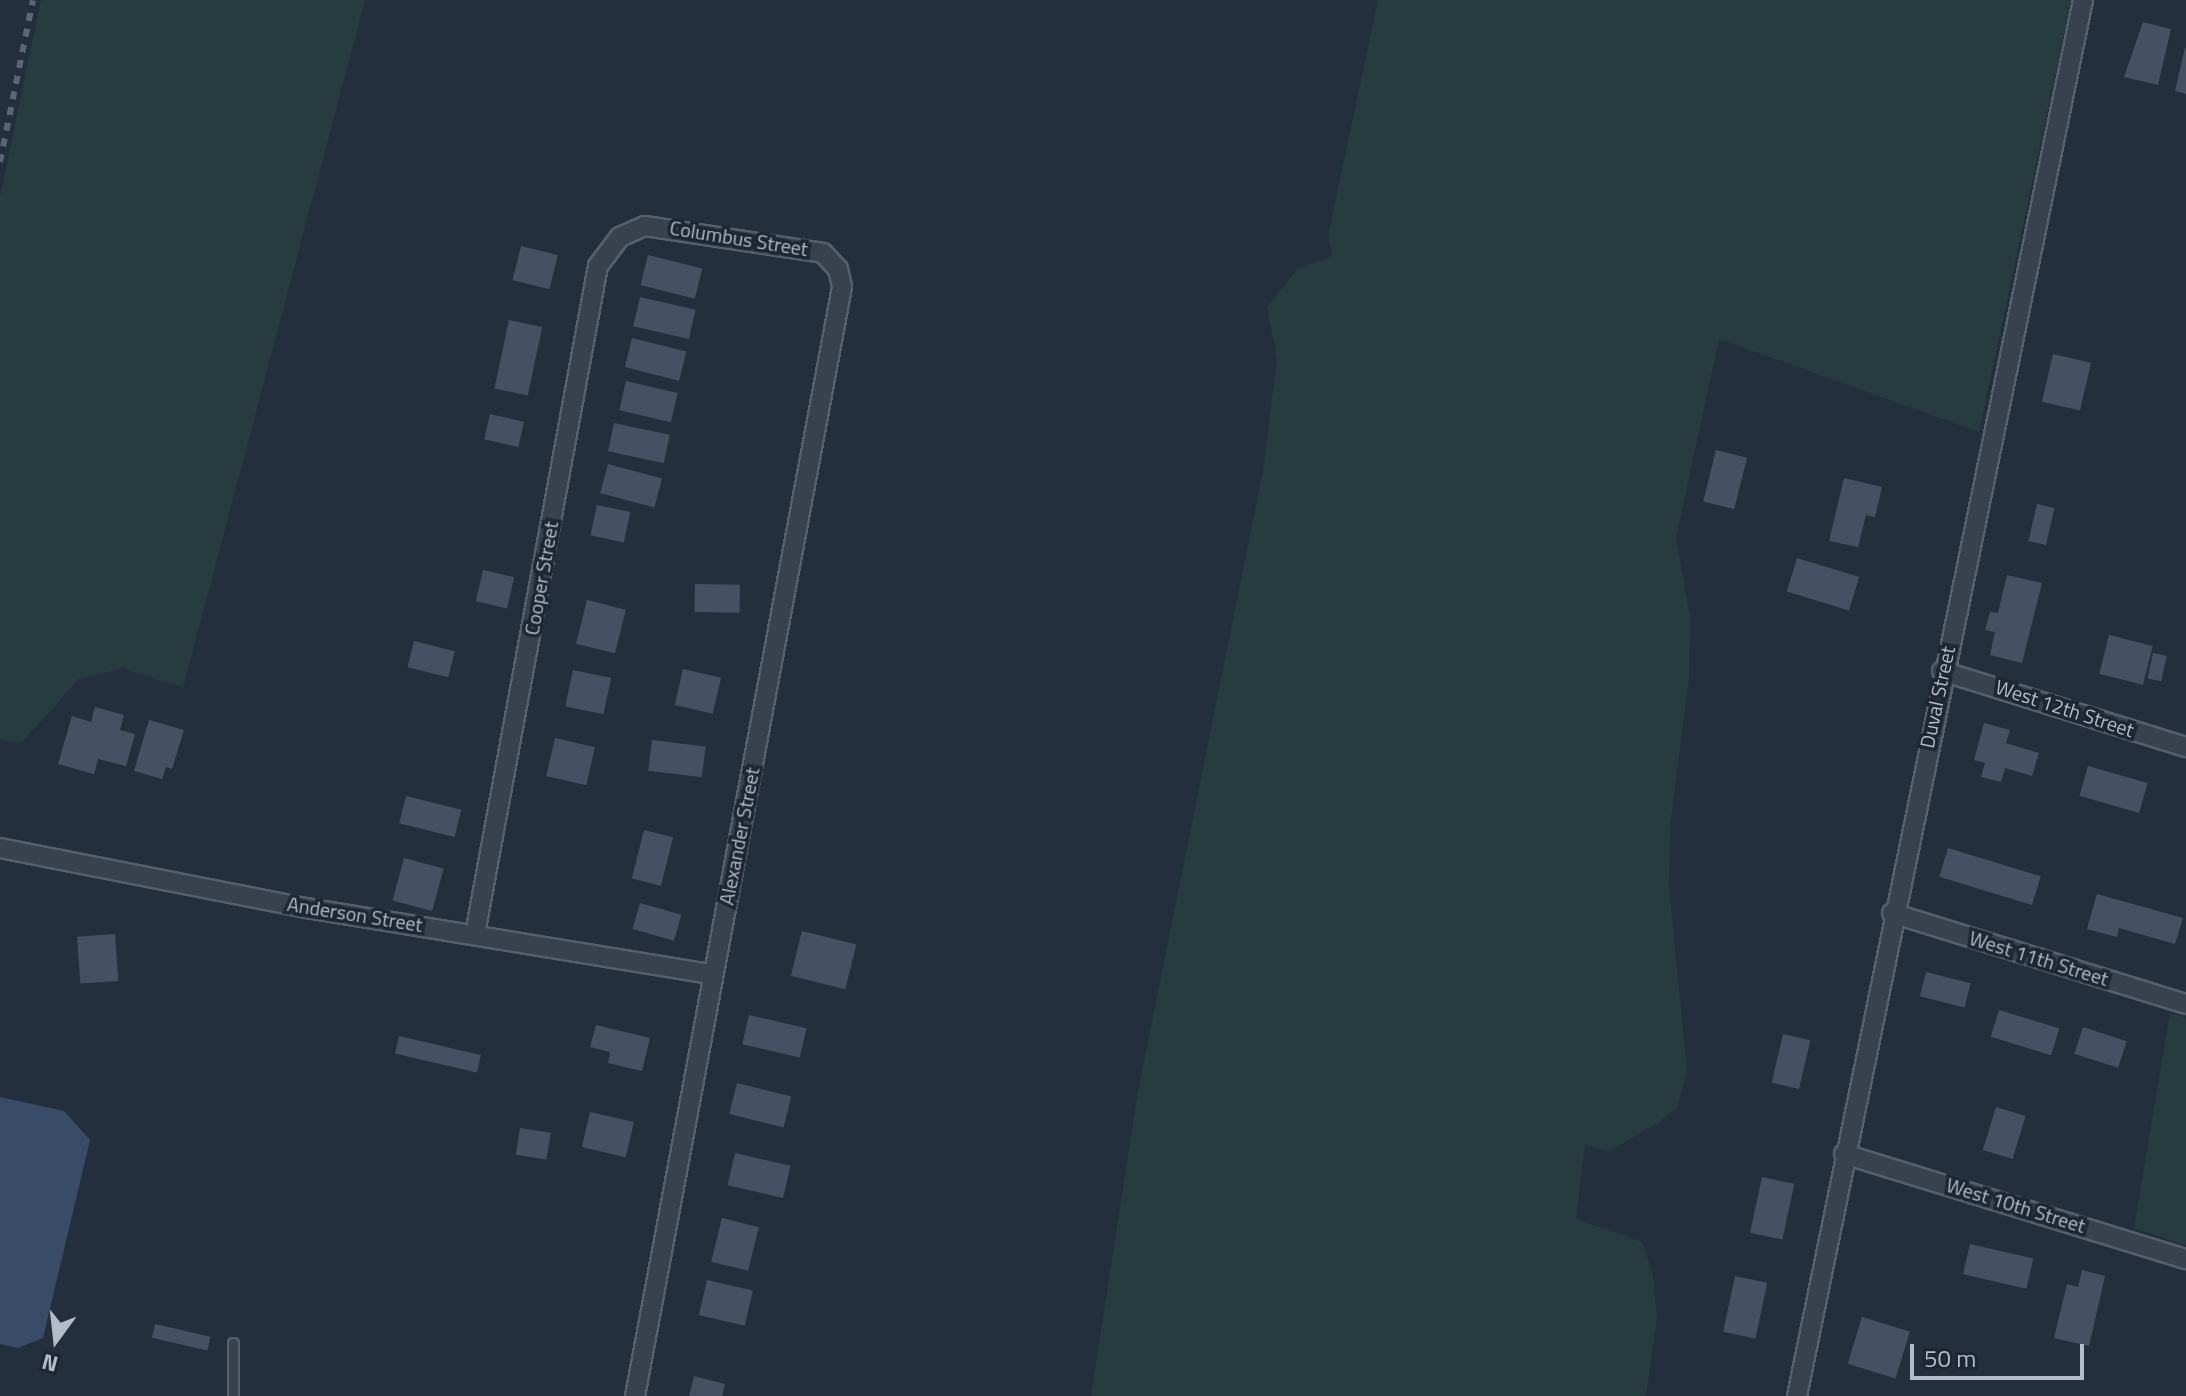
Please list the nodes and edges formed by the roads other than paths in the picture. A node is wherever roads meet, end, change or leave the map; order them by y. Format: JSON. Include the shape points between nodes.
{"nodes":[{"id":1,"x":2083,"y":0,"type":"edge"},
{"id":2,"x":627,"y":232,"type":"joint"},
{"id":3,"x":841,"y":275,"type":"joint"},
{"id":4,"x":1942,"y":671,"type":"junction"},
{"id":5,"x":2186,"y":747,"type":"edge"},
{"id":6,"x":0,"y":848,"type":"edge"},
{"id":7,"x":1892,"y":913,"type":"junction"},
{"id":8,"x":475,"y":934,"type":"junction"},
{"id":9,"x":710,"y":974,"type":"junction"},
{"id":10,"x":2186,"y":1004,"type":"edge"},
{"id":11,"x":1844,"y":1154,"type":"junction"},
{"id":12,"x":2186,"y":1259,"type":"edge"},
{"id":13,"x":233,"y":1343,"type":"dead end"},
{"id":14,"x":233,"y":1396,"type":"edge"},
{"id":15,"x":635,"y":1396,"type":"edge"},
{"id":16,"x":1797,"y":1396,"type":"edge"}],
"edges":[{"from":1,"to":4,"type":"street","name":"Duval Street"},
{"from":2,"to":3,"type":"street","name":"Columbus Street","via":[[663,225],[812,249],[832,260]]},
{"from":2,"to":8,"type":"street","name":"Cooper Street","via":[[598,266]]},
{"from":3,"to":9,"type":"street","name":"Alexander Street","via":[[745,816]]},
{"from":4,"to":5,"type":"street","name":"West 12th Street"},
{"from":4,"to":7,"type":"street","name":"Duval Street"},
{"from":6,"to":8,"type":"street","name":"Anderson Street","via":[[307,908]]},
{"from":7,"to":10,"type":"street","name":"West 11th Street"},
{"from":7,"to":11,"type":"street","name":"Duval Street"},
{"from":8,"to":9,"type":"street","name":"Anderson Street"},
{"from":9,"to":15,"type":"street","name":"Alexander Street"},
{"from":11,"to":12,"type":"street","name":"West 10th Street"},
{"from":11,"to":16,"type":"street","name":"Duval Street"},
{"from":13,"to":14,"type":"lane"}]}
